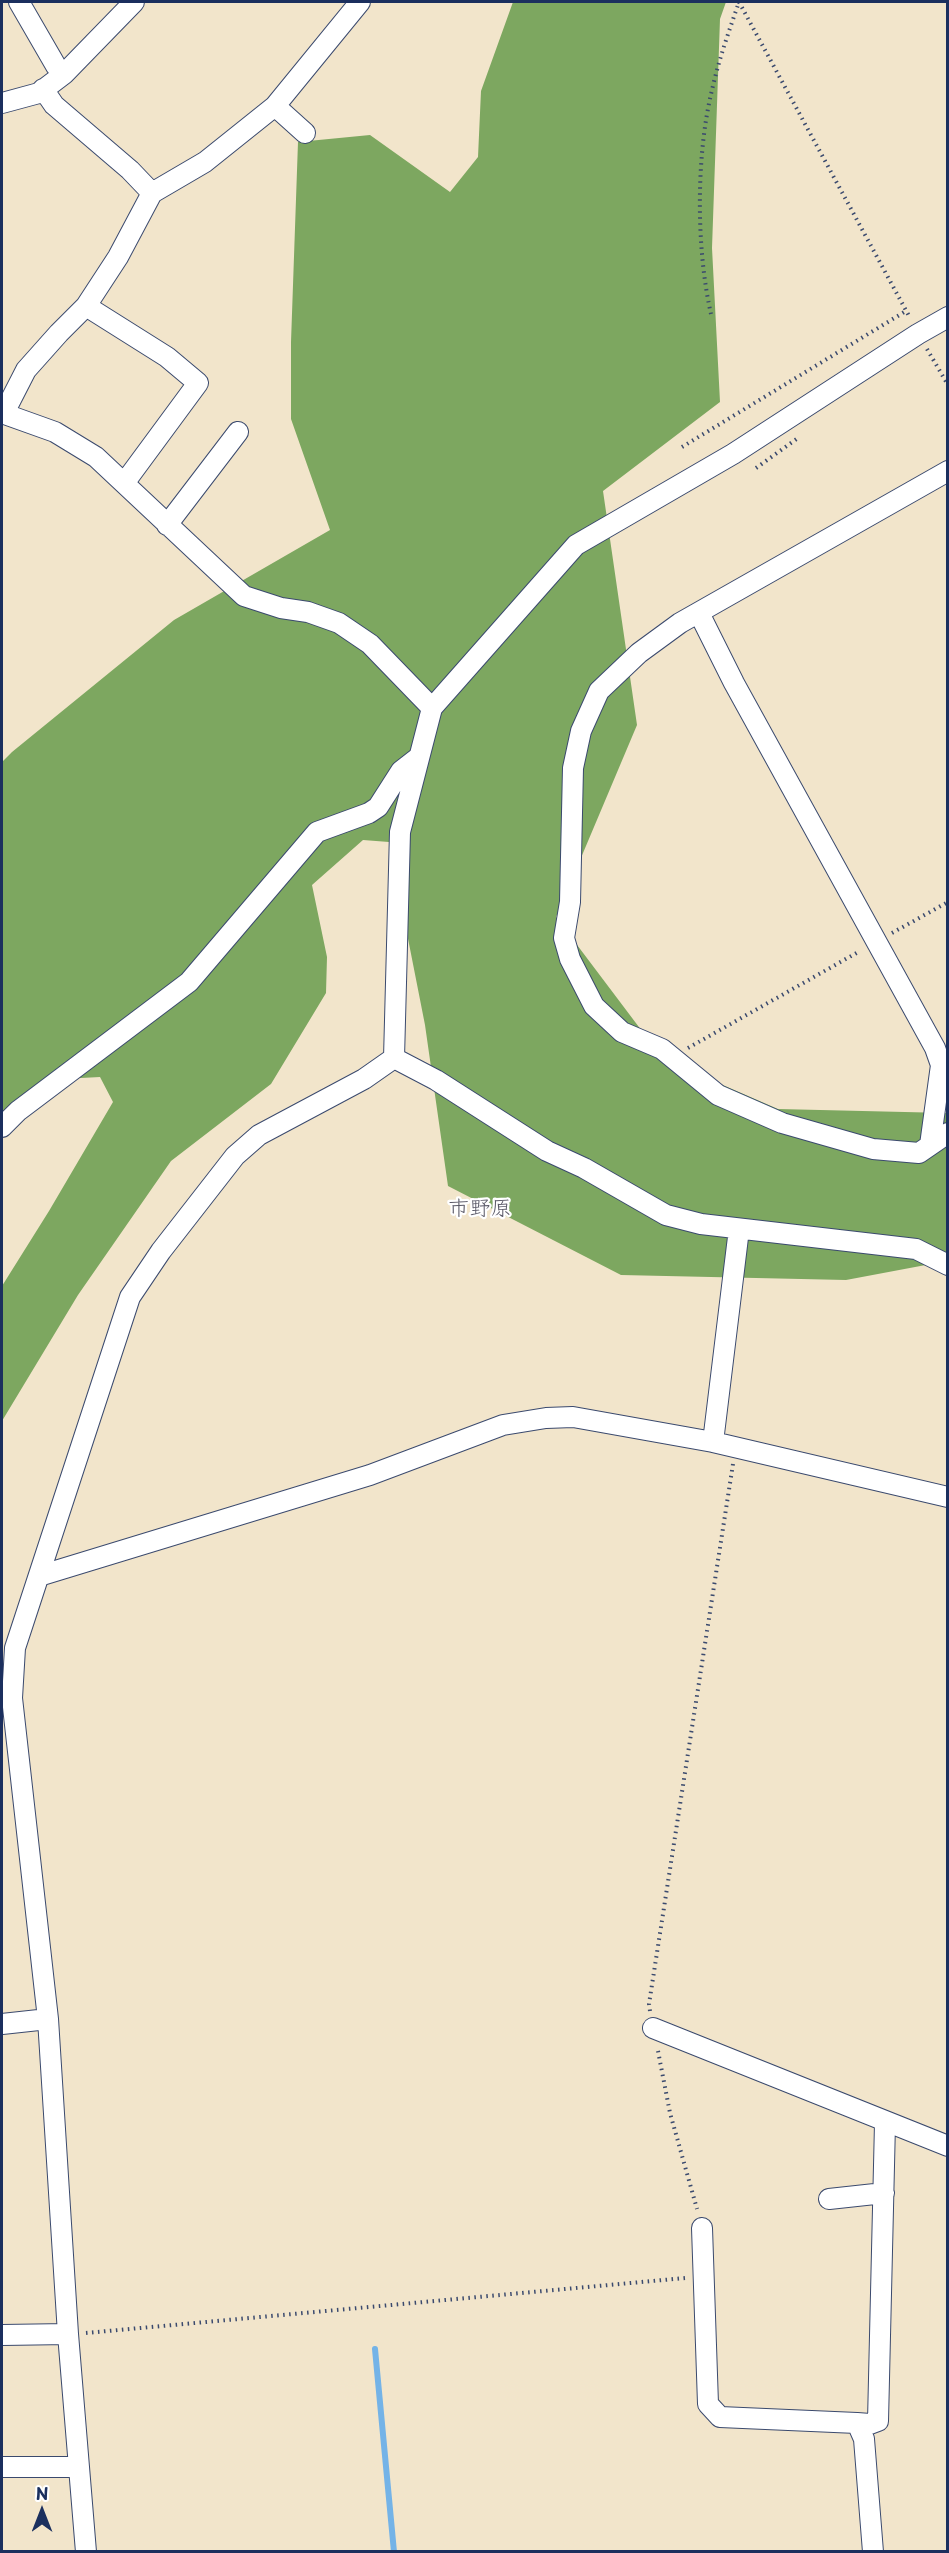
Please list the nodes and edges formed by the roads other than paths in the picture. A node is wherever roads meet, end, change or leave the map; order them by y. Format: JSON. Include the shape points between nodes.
{"nodes":[{"id":1,"x":19,"y":2,"type":"edge"},
{"id":2,"x":134,"y":2,"type":"edge"},
{"id":3,"x":360,"y":2,"type":"edge"},
{"id":4,"x":64,"y":74,"type":"junction"},
{"id":5,"x":43,"y":89,"type":"junction"},
{"id":6,"x":2,"y":102,"type":"edge"},
{"id":7,"x":275,"y":106,"type":"junction"},
{"id":8,"x":304,"y":133,"type":"dead end"},
{"id":9,"x":152,"y":193,"type":"junction"},
{"id":10,"x":86,"y":306,"type":"junction"},
{"id":11,"x":948,"y":317,"type":"edge"},
{"id":12,"x":3,"y":413,"type":"edge"},
{"id":13,"x":238,"y":432,"type":"dead end"},
{"id":14,"x":948,"y":471,"type":"edge"},
{"id":15,"x":125,"y":482,"type":"junction"},
{"id":16,"x":168,"y":525,"type":"junction"},
{"id":17,"x":699,"y":613,"type":"junction"},
{"id":18,"x":432,"y":708,"type":"junction"},
{"id":19,"x":419,"y":757,"type":"junction"},
{"id":20,"x":941,"y":1046,"type":"edge"},
{"id":21,"x":394,"y":1058,"type":"junction"},
{"id":22,"x":2,"y":1127,"type":"edge"},
{"id":23,"x":948,"y":1133,"type":"edge"},
{"id":24,"x":930,"y":1145,"type":"junction"},
{"id":25,"x":739,"y":1229,"type":"junction"},
{"id":26,"x":948,"y":1265,"type":"edge"},
{"id":27,"x":713,"y":1442,"type":"junction"},
{"id":28,"x":948,"y":1497,"type":"edge"},
{"id":29,"x":39,"y":1575,"type":"junction"},
{"id":30,"x":48,"y":2019,"type":"junction"},
{"id":31,"x":2,"y":2024,"type":"edge"},
{"id":32,"x":653,"y":2028,"type":"road end"},
{"id":33,"x":885,"y":2123,"type":"junction"},
{"id":34,"x":948,"y":2146,"type":"edge"},
{"id":35,"x":884,"y":2193,"type":"junction"},
{"id":36,"x":828,"y":2199,"type":"dead end"},
{"id":37,"x":702,"y":2228,"type":"road end"},
{"id":38,"x":68,"y":2334,"type":"junction"},
{"id":39,"x":2,"y":2335,"type":"edge"},
{"id":40,"x":857,"y":2423,"type":"junction"},
{"id":41,"x":2,"y":2467,"type":"edge"},
{"id":42,"x":78,"y":2467,"type":"junction"},
{"id":43,"x":86,"y":2552,"type":"edge"},
{"id":44,"x":873,"y":2552,"type":"edge"}],
"edges":[{"from":1,"to":4,"type":"street"},
{"from":2,"to":4,"type":"street"},
{"from":3,"to":7,"type":"street"},
{"from":4,"to":5,"type":"street"},
{"from":5,"to":6,"type":"street"},
{"from":5,"to":9,"type":"street","via":[[54,105]]},
{"from":7,"to":8,"type":"street"},
{"from":7,"to":9,"type":"street","via":[[205,162]]},
{"from":9,"to":10,"type":"street"},
{"from":10,"to":12,"type":"street","via":[[26,370]]},
{"from":10,"to":15,"type":"street","via":[[167,357],[198,383]]},
{"from":11,"to":18,"type":"street","via":[[733,454],[576,545]]},
{"from":12,"to":15,"type":"street","via":[[55,432],[96,457]]},
{"from":13,"to":16,"type":"street"},
{"from":14,"to":17,"type":"street"},
{"from":15,"to":16,"type":"street"},
{"from":16,"to":18,"type":"street","via":[[244,596],[339,623],[370,644]]},
{"from":17,"to":20,"type":"street","via":[[878,941]]},
{"from":17,"to":24,"type":"street","via":[[639,653],[599,691],[581,731],[573,768],[570,902],[564,938],[570,959],[594,1006],[622,1032],[662,1049],[718,1095],[782,1123],[873,1149],[919,1153]]},
{"from":18,"to":19,"type":"street"},
{"from":19,"to":21,"type":"street","via":[[400,832]]},
{"from":19,"to":22,"type":"street","via":[[401,771],[378,807],[317,832],[189,982]]},
{"from":20,"to":24,"type":"street"},
{"from":21,"to":25,"type":"street","via":[[436,1080],[547,1151],[666,1215]]},
{"from":21,"to":29,"type":"street","via":[[364,1079],[259,1135],[235,1156],[130,1296]]},
{"from":23,"to":24,"type":"street"},
{"from":25,"to":26,"type":"street","via":[[916,1249]]},
{"from":25,"to":27,"type":"street"},
{"from":27,"to":28,"type":"street"},
{"from":27,"to":29,"type":"street","via":[[573,1417],[503,1425],[370,1475]]},
{"from":29,"to":30,"type":"street","via":[[15,1648],[12,1698]]},
{"from":30,"to":31,"type":"street"},
{"from":30,"to":38,"type":"street"},
{"from":32,"to":33,"type":"street"},
{"from":33,"to":34,"type":"street"},
{"from":33,"to":35,"type":"street"},
{"from":35,"to":36,"type":"street"},
{"from":35,"to":40,"type":"street","via":[[878,2421]]},
{"from":37,"to":40,"type":"street","via":[[708,2404],[720,2417]]},
{"from":38,"to":39,"type":"street"},
{"from":38,"to":42,"type":"street"},
{"from":40,"to":44,"type":"street","via":[[864,2439]]},
{"from":41,"to":42,"type":"street"},
{"from":42,"to":43,"type":"street"}]}
